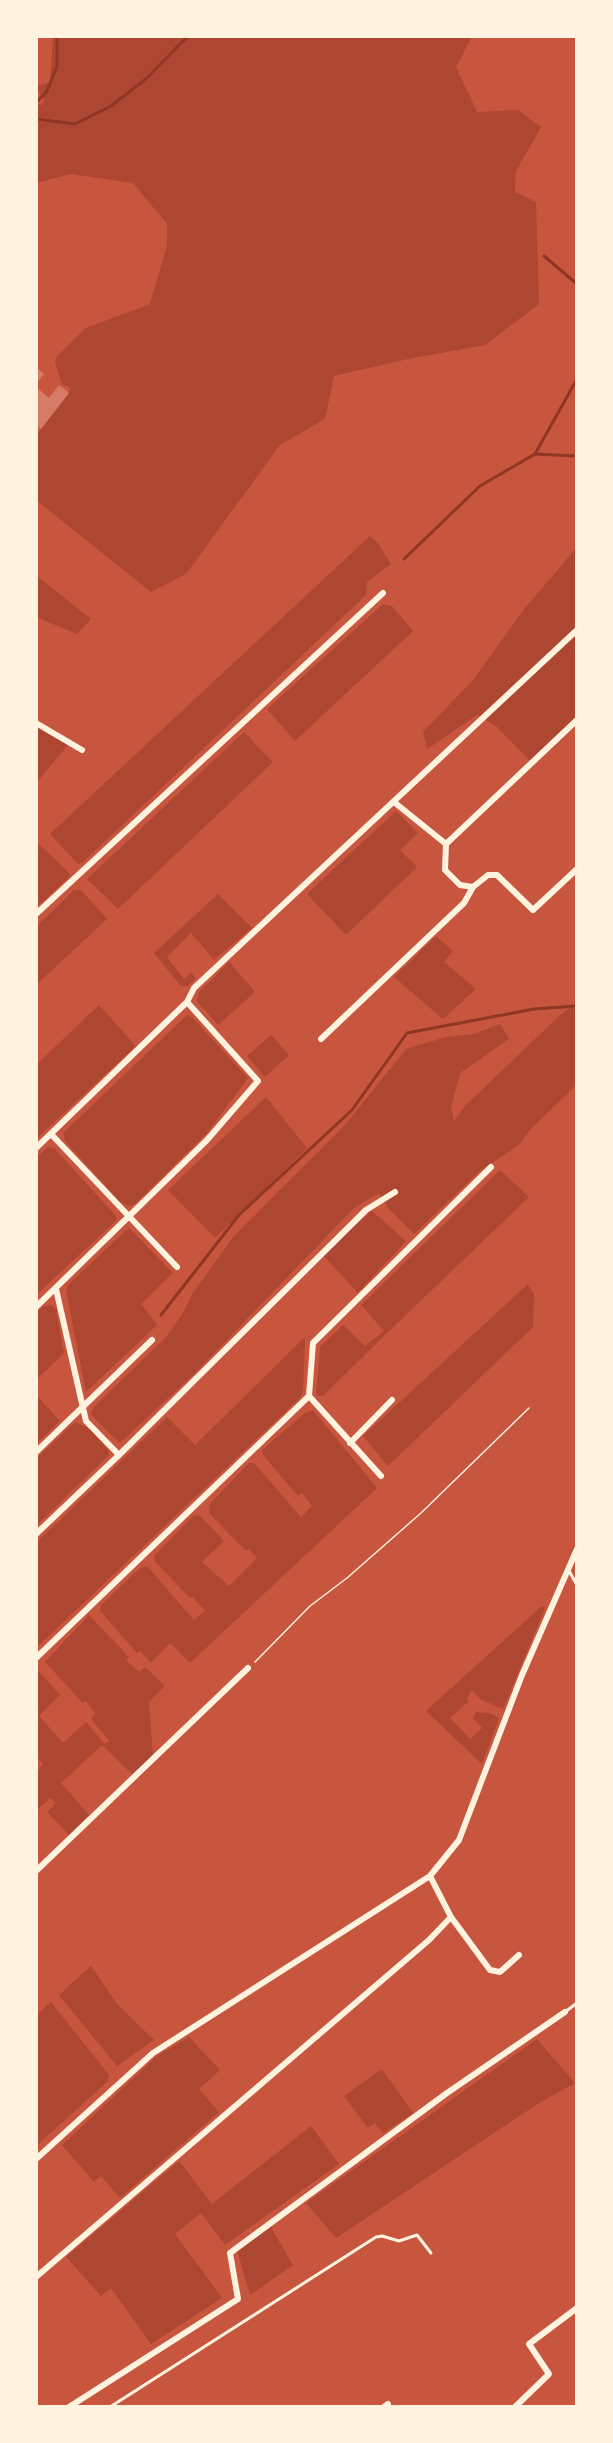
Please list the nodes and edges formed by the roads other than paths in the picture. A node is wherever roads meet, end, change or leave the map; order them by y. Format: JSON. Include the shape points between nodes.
{"nodes":[{"id":1,"x":383,"y":593,"type":"dead end"},
{"id":2,"x":577,"y":630,"type":"edge"},
{"id":3,"x":577,"y":720,"type":"edge"},
{"id":4,"x":36,"y":723,"type":"edge"},
{"id":5,"x":82,"y":750,"type":"dead end"},
{"id":6,"x":394,"y":802,"type":"junction"},
{"id":7,"x":446,"y":844,"type":"junction"},
{"id":8,"x":577,"y":869,"type":"edge"},
{"id":9,"x":473,"y":887,"type":"junction"},
{"id":10,"x":36,"y":914,"type":"edge"},
{"id":11,"x":187,"y":1002,"type":"junction"},
{"id":12,"x":321,"y":1039,"type":"dead end"},
{"id":13,"x":51,"y":1134,"type":"junction"},
{"id":14,"x":36,"y":1148,"type":"edge"},
{"id":15,"x":491,"y":1167,"type":"dead end"},
{"id":16,"x":395,"y":1192,"type":"dead end"},
{"id":17,"x":129,"y":1218,"type":"junction"},
{"id":18,"x":177,"y":1267,"type":"dead end"},
{"id":19,"x":56,"y":1289,"type":"junction"},
{"id":20,"x":36,"y":1307,"type":"edge"},
{"id":21,"x":152,"y":1340,"type":"dead end"},
{"id":22,"x":309,"y":1396,"type":"junction"},
{"id":23,"x":392,"y":1400,"type":"dead end"},
{"id":24,"x":81,"y":1409,"type":"junction"},
{"id":25,"x":351,"y":1443,"type":"junction"},
{"id":26,"x":36,"y":1452,"type":"edge"},
{"id":27,"x":118,"y":1455,"type":"junction"},
{"id":28,"x":381,"y":1476,"type":"dead end"},
{"id":29,"x":36,"y":1534,"type":"edge"},
{"id":30,"x":577,"y":1549,"type":"edge"},
{"id":31,"x":567,"y":1567,"type":"junction"},
{"id":32,"x":577,"y":1585,"type":"edge"},
{"id":33,"x":36,"y":1658,"type":"edge"},
{"id":34,"x":248,"y":1668,"type":"road end"},
{"id":35,"x":36,"y":1871,"type":"edge"},
{"id":36,"x":430,"y":1876,"type":"junction"},
{"id":37,"x":451,"y":1917,"type":"junction"},
{"id":38,"x":519,"y":1955,"type":"dead end"},
{"id":39,"x":577,"y":2003,"type":"edge"},
{"id":40,"x":565,"y":2012,"type":"joint"},
{"id":41,"x":36,"y":2159,"type":"edge"},
{"id":42,"x":431,"y":2253,"type":"dead end"},
{"id":43,"x":36,"y":2277,"type":"edge"},
{"id":44,"x":577,"y":2308,"type":"edge"},
{"id":45,"x":69,"y":2407,"type":"edge"},
{"id":46,"x":110,"y":2407,"type":"edge"},
{"id":47,"x":515,"y":2407,"type":"edge"}],
"edges":[{"from":1,"to":10,"type":"street"},
{"from":2,"to":6,"type":"street"},
{"from":3,"to":7,"type":"street"},
{"from":4,"to":5,"type":"street"},
{"from":6,"to":7,"type":"street"},
{"from":6,"to":11,"type":"street","via":[[194,988]]},
{"from":7,"to":9,"type":"street","via":[[445,870],[460,885]]},
{"from":8,"to":9,"type":"street","via":[[533,910],[497,875],[488,875]]},
{"from":9,"to":12,"type":"street","via":[[464,903]]},
{"from":11,"to":13,"type":"street"},
{"from":11,"to":17,"type":"street","via":[[258,1081],[207,1140]]},
{"from":13,"to":14,"type":"street"},
{"from":13,"to":17,"type":"street"},
{"from":15,"to":22,"type":"street","via":[[313,1343]]},
{"from":16,"to":27,"type":"street","via":[[366,1210]]},
{"from":17,"to":18,"type":"street"},
{"from":17,"to":19,"type":"street"},
{"from":19,"to":20,"type":"street"},
{"from":19,"to":24,"type":"street"},
{"from":21,"to":24,"type":"street"},
{"from":22,"to":25,"type":"street"},
{"from":22,"to":33,"type":"street"},
{"from":23,"to":25,"type":"street"},
{"from":24,"to":26,"type":"street"},
{"from":24,"to":27,"type":"street","via":[[86,1421]]},
{"from":25,"to":28,"type":"street"},
{"from":27,"to":29,"type":"street"},
{"from":30,"to":31,"type":"street"},
{"from":31,"to":32,"type":"lane"},
{"from":31,"to":36,"type":"street","via":[[459,1840]]},
{"from":34,"to":35,"type":"street"},
{"from":36,"to":37,"type":"street"},
{"from":36,"to":41,"type":"street","via":[[153,2053]]},
{"from":37,"to":38,"type":"street","via":[[490,1970],[500,1972]]},
{"from":37,"to":43,"type":"street"},
{"from":39,"to":40,"type":"lane"},
{"from":40,"to":45,"type":"street","via":[[447,2093],[230,2253],[238,2299]]},
{"from":42,"to":46,"type":"lane","via":[[417,2235],[399,2241],[376,2237]]},
{"from":44,"to":47,"type":"street","via":[[529,2344],[549,2374]]}]}
